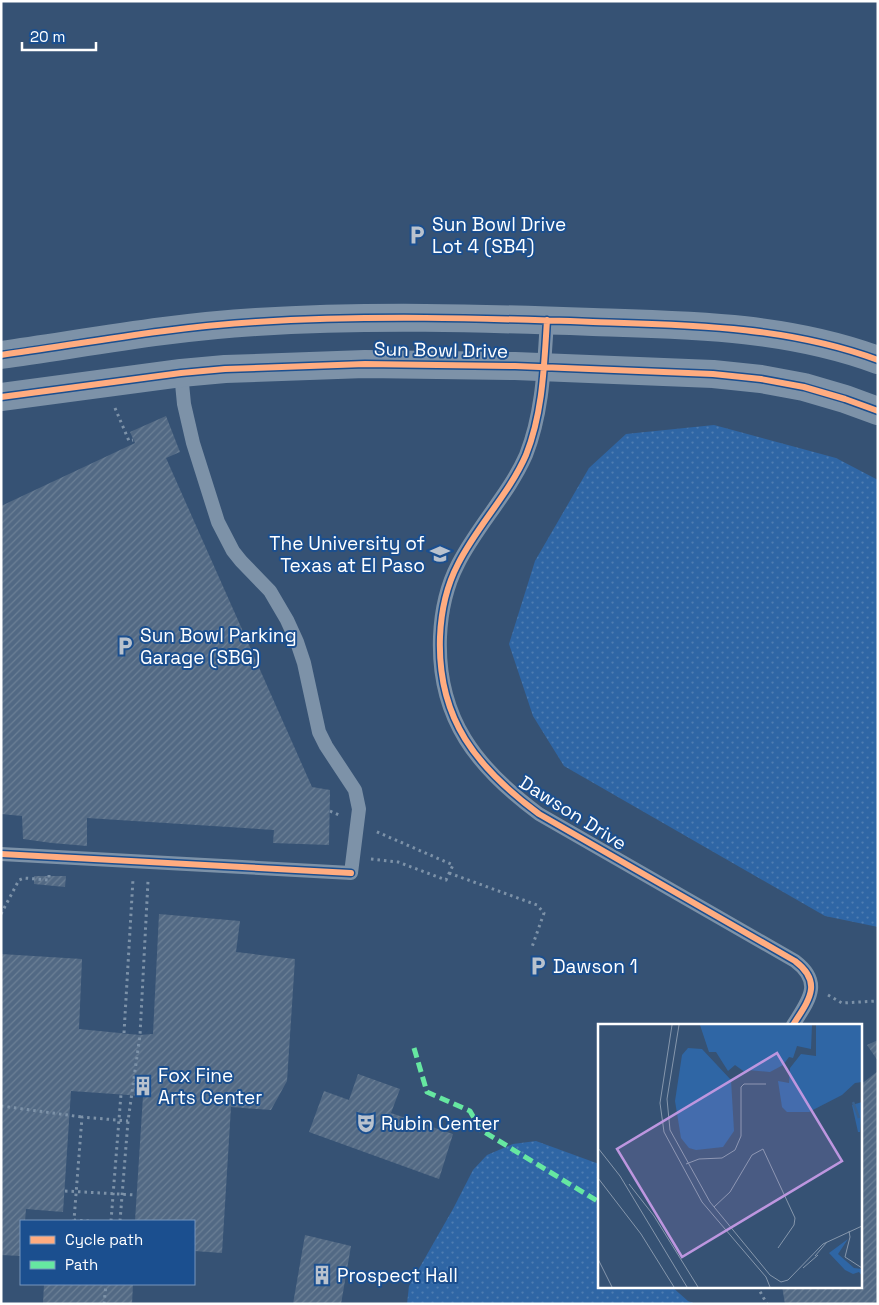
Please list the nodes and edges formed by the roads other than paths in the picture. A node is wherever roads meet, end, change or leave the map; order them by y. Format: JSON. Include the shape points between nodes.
{"nodes":[{"id":1,"x":547,"y":320,"type":"junction"},
{"id":2,"x":1,"y":356,"type":"edge"},
{"id":3,"x":878,"y":360,"type":"edge"},
{"id":4,"x":544,"y":367,"type":"junction"},
{"id":5,"x":181,"y":373,"type":"junction"},
{"id":6,"x":1,"y":397,"type":"edge"},
{"id":7,"x":878,"y":411,"type":"edge"},
{"id":8,"x":1,"y":854,"type":"edge"},
{"id":9,"x":794,"y":1024,"type":"edge"}],
"edges":[{"from":1,"to":2,"type":"street","name":"Sun Bowl Drive","via":[[366,317],[255,322],[189,328]]},
{"from":1,"to":3,"type":"street","name":"Sun Bowl Drive","via":[[755,330],[812,340]]},
{"from":1,"to":4,"type":"lane","name":"Dawson Drive"},
{"from":4,"to":5,"type":"street","name":"Sun Bowl Drive","via":[[365,364]]},
{"from":4,"to":7,"type":"street","name":"Sun Bowl Drive","via":[[761,379],[804,387]]},
{"from":4,"to":9,"type":"lane","name":"Dawson Drive","via":[[537,420],[525,457],[471,540],[446,593],[440,622],[439,652],[448,704],[474,753],[512,794],[539,814],[804,968],[812,986],[810,997]]},
{"from":5,"to":6,"type":"street","name":"Sun Bowl Drive"},
{"from":5,"to":8,"type":"lane","via":[[193,443],[218,522],[241,561],[270,591],[287,620],[304,663],[319,732],[355,790],[360,809],[351,873]]}]}
